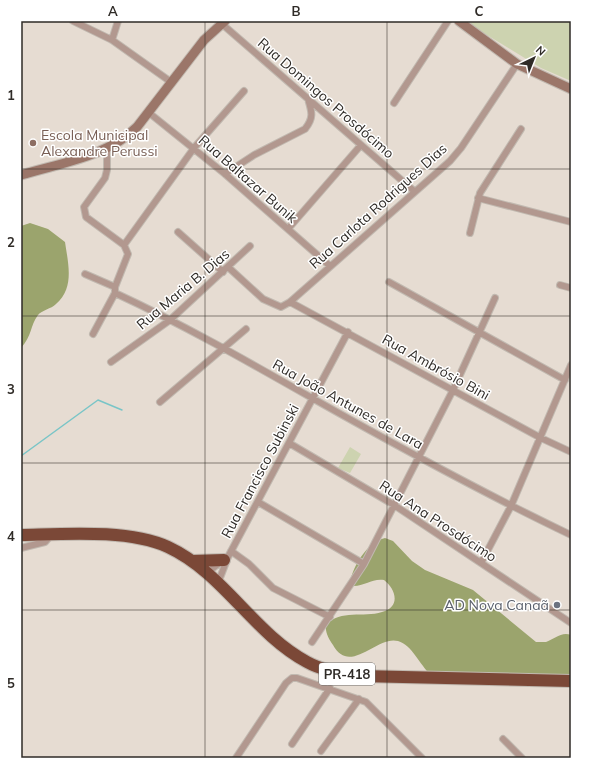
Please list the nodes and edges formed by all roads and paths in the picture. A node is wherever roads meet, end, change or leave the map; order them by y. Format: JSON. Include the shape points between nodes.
{"nodes":[{"id":1,"x":73,"y":21,"type":"edge"},
{"id":2,"x":118,"y":21,"type":"edge"},
{"id":3,"x":448,"y":21,"type":"edge"},
{"id":4,"x":459,"y":21,"type":"edge"},
{"id":5,"x":223,"y":22,"type":"edge"},
{"id":6,"x":112,"y":40,"type":"junction"},
{"id":7,"x":517,"y":64,"type":"junction"},
{"id":8,"x":171,"y":82,"type":"junction"},
{"id":9,"x":571,"y":89,"type":"edge"},
{"id":10,"x":244,"y":91,"type":"dead end"},
{"id":11,"x":308,"y":98,"type":"junction"},
{"id":12,"x":394,"y":103,"type":"dead end"},
{"id":13,"x":148,"y":112,"type":"junction"},
{"id":14,"x":521,"y":129,"type":"dead end"},
{"id":15,"x":361,"y":145,"type":"junction"},
{"id":16,"x":194,"y":148,"type":"junction"},
{"id":17,"x":107,"y":149,"type":"junction"},
{"id":18,"x":225,"y":174,"type":"junction"},
{"id":19,"x":21,"y":175,"type":"edge"},
{"id":20,"x":414,"y":191,"type":"junction"},
{"id":21,"x":478,"y":198,"type":"junction"},
{"id":22,"x":571,"y":222,"type":"edge"},
{"id":23,"x":288,"y":229,"type":"junction"},
{"id":24,"x":178,"y":232,"type":"dead end"},
{"id":25,"x":470,"y":233,"type":"dead end"},
{"id":26,"x":124,"y":244,"type":"junction"},
{"id":27,"x":250,"y":246,"type":"dead end"},
{"id":28,"x":330,"y":266,"type":"junction"},
{"id":29,"x":228,"y":267,"type":"junction"},
{"id":30,"x":223,"y":272,"type":"junction"},
{"id":31,"x":85,"y":274,"type":"dead end"},
{"id":32,"x":390,"y":282,"type":"dead end"},
{"id":33,"x":560,"y":285,"type":"dead end"},
{"id":34,"x":571,"y":288,"type":"edge"},
{"id":35,"x":115,"y":290,"type":"junction"},
{"id":36,"x":495,"y":298,"type":"dead end"},
{"id":37,"x":290,"y":302,"type":"junction"},
{"id":38,"x":170,"y":320,"type":"junction"},
{"id":39,"x":246,"y":329,"type":"dead end"},
{"id":40,"x":479,"y":331,"type":"junction"},
{"id":41,"x":348,"y":332,"type":"junction"},
{"id":42,"x":93,"y":334,"type":"dead end"},
{"id":43,"x":224,"y":348,"type":"junction"},
{"id":44,"x":110,"y":362,"type":"dead end"},
{"id":45,"x":571,"y":365,"type":"edge"},
{"id":46,"x":565,"y":380,"type":"junction"},
{"id":47,"x":453,"y":390,"type":"junction"},
{"id":48,"x":312,"y":398,"type":"junction"},
{"id":49,"x":160,"y":402,"type":"dead end"},
{"id":50,"x":541,"y":438,"type":"junction"},
{"id":51,"x":289,"y":443,"type":"junction"},
{"id":52,"x":571,"y":452,"type":"edge"},
{"id":53,"x":419,"y":457,"type":"junction"},
{"id":54,"x":258,"y":502,"type":"junction"},
{"id":55,"x":394,"y":505,"type":"junction"},
{"id":56,"x":511,"y":506,"type":"junction"},
{"id":57,"x":52,"y":534,"type":"junction"},
{"id":58,"x":21,"y":535,"type":"edge"},
{"id":59,"x":571,"y":535,"type":"edge"},
{"id":60,"x":21,"y":548,"type":"edge"},
{"id":61,"x":228,"y":556,"type":"junction"},
{"id":62,"x":192,"y":562,"type":"junction"},
{"id":63,"x":481,"y":563,"type":"junction"},
{"id":64,"x":364,"y":564,"type":"junction"},
{"id":65,"x":207,"y":573,"type":"junction"},
{"id":66,"x":218,"y":583,"type":"junction"},
{"id":67,"x":330,"y":617,"type":"junction"},
{"id":68,"x":571,"y":623,"type":"edge"},
{"id":69,"x":312,"y":642,"type":"dead end"},
{"id":70,"x":571,"y":680,"type":"edge"},
{"id":71,"x":330,"y":688,"type":"junction"},
{"id":72,"x":359,"y":699,"type":"junction"},
{"id":73,"x":503,"y":739,"type":"dead end"},
{"id":74,"x":292,"y":744,"type":"dead end"},
{"id":75,"x":321,"y":751,"type":"dead end"},
{"id":76,"x":236,"y":758,"type":"edge"},
{"id":77,"x":422,"y":758,"type":"edge"},
{"id":78,"x":522,"y":758,"type":"edge"}],
"edges":[{"from":1,"to":6,"type":"street"},
{"from":2,"to":6,"type":"street"},
{"from":3,"to":12,"type":"street"},
{"from":4,"to":7,"type":"main road"},
{"from":5,"to":8,"type":"main road","via":[[204,40]]},
{"from":5,"to":11,"type":"street","name":"Rua Domingos Prosdócimo"},
{"from":6,"to":8,"type":"street"},
{"from":7,"to":9,"type":"main road"},
{"from":7,"to":20,"type":"street","name":"Rua Carlota Rodrigues Dias","via":[[455,156]]},
{"from":8,"to":13,"type":"main road"},
{"from":10,"to":16,"type":"street"},
{"from":11,"to":15,"type":"street","name":"Rua Domingos Prosdócimo"},
{"from":11,"to":18,"type":"street","via":[[313,114],[305,128],[254,155]]},
{"from":13,"to":16,"type":"street","name":"Rua Baltazar Bunik"},
{"from":13,"to":17,"type":"main road","via":[[127,137]]},
{"from":14,"to":21,"type":"street"},
{"from":15,"to":20,"type":"street","name":"Rua Domingos Prosdócimo"},
{"from":15,"to":23,"type":"street"},
{"from":16,"to":18,"type":"street","name":"Rua Baltazar Bunik"},
{"from":16,"to":26,"type":"street"},
{"from":17,"to":19,"type":"main road"},
{"from":17,"to":26,"type":"street","via":[[105,178],[84,207],[84,212],[86,217]]},
{"from":18,"to":23,"type":"street","name":"Rua Baltazar Bunik"},
{"from":20,"to":28,"type":"street","name":"Rua Carlota Rodrigues Dias"},
{"from":21,"to":22,"type":"street"},
{"from":21,"to":25,"type":"street"},
{"from":23,"to":28,"type":"street","name":"Rua Baltazar Bunik"},
{"from":24,"to":30,"type":"street"},
{"from":26,"to":35,"type":"street","via":[[128,254]]},
{"from":27,"to":29,"type":"street","name":"Rua Maria B. Dias"},
{"from":28,"to":37,"type":"street","name":"Rua Carlota Rodrigues Dias"},
{"from":29,"to":30,"type":"street","name":"Rua Maria B. Dias"},
{"from":29,"to":37,"type":"street","via":[[263,300],[281,307]]},
{"from":30,"to":38,"type":"street","name":"Rua Maria B. Dias"},
{"from":31,"to":35,"type":"street","name":"Rua João Antunes de Lara"},
{"from":32,"to":40,"type":"street"},
{"from":33,"to":34,"type":"street"},
{"from":35,"to":38,"type":"street","name":"Rua João Antunes de Lara"},
{"from":35,"to":42,"type":"street"},
{"from":36,"to":40,"type":"street"},
{"from":37,"to":41,"type":"street","name":"Rua Ambrósio Bini"},
{"from":38,"to":43,"type":"street","name":"Rua João Antunes de Lara"},
{"from":38,"to":44,"type":"street","name":"Rua Maria B. Dias"},
{"from":39,"to":43,"type":"street"},
{"from":40,"to":46,"type":"street"},
{"from":40,"to":47,"type":"street"},
{"from":41,"to":47,"type":"street","name":"Rua Ambrósio Bini"},
{"from":41,"to":48,"type":"street","name":"Rua Francisco Subinski"},
{"from":43,"to":48,"type":"street","name":"Rua João Antunes de Lara"},
{"from":43,"to":49,"type":"street"},
{"from":45,"to":46,"type":"street"},
{"from":46,"to":50,"type":"street"},
{"from":47,"to":50,"type":"street","name":"Rua Ambrósio Bini"},
{"from":47,"to":53,"type":"street"},
{"from":48,"to":51,"type":"street","name":"Rua Francisco Subinski"},
{"from":48,"to":53,"type":"street","name":"Rua João Antunes de Lara"},
{"from":50,"to":52,"type":"street","name":"Rua Ambrósio Bini"},
{"from":50,"to":56,"type":"street"},
{"from":51,"to":54,"type":"street","name":"Rua Francisco Subinski"},
{"from":51,"to":55,"type":"street","name":"Rua Ana Prosdócimo"},
{"from":53,"to":55,"type":"street"},
{"from":53,"to":56,"type":"street","name":"Rua João Antunes de Lara"},
{"from":54,"to":61,"type":"street","name":"Rua Francisco Subinski"},
{"from":54,"to":64,"type":"street"},
{"from":55,"to":63,"type":"street","name":"Rua Ana Prosdócimo"},
{"from":55,"to":64,"type":"street"},
{"from":56,"to":59,"type":"street","name":"Rua João Antunes de Lara"},
{"from":56,"to":63,"type":"street"},
{"from":57,"to":58,"type":"highway","number":"PR-418"},
{"from":57,"to":60,"type":"street","via":[[45,542]]},
{"from":57,"to":62,"type":"highway","number":"PR-418","via":[[104,535],[144,540],[168,547]]},
{"from":61,"to":62,"type":"highway"},
{"from":61,"to":65,"type":"street","name":"Rua Francisco Subinski"},
{"from":61,"to":66,"type":"street","name":"Rua Francisco Subinski"},
{"from":61,"to":67,"type":"street","via":[[249,564],[273,588]]},
{"from":62,"to":65,"type":"highway","number":"PR-418"},
{"from":63,"to":68,"type":"street","name":"Rua Ana Prosdócimo"},
{"from":64,"to":67,"type":"street"},
{"from":65,"to":66,"type":"highway","number":"PR-418"},
{"from":66,"to":70,"type":"highway","number":"PR-418","via":[[275,641],[308,663],[334,672],[360,676]]},
{"from":67,"to":69,"type":"street"},
{"from":71,"to":72,"type":"street"},
{"from":71,"to":74,"type":"street"},
{"from":71,"to":76,"type":"street","via":[[292,678],[286,683]]},
{"from":72,"to":75,"type":"street"},
{"from":72,"to":77,"type":"street","via":[[366,702]]},
{"from":73,"to":78,"type":"street"}]}
